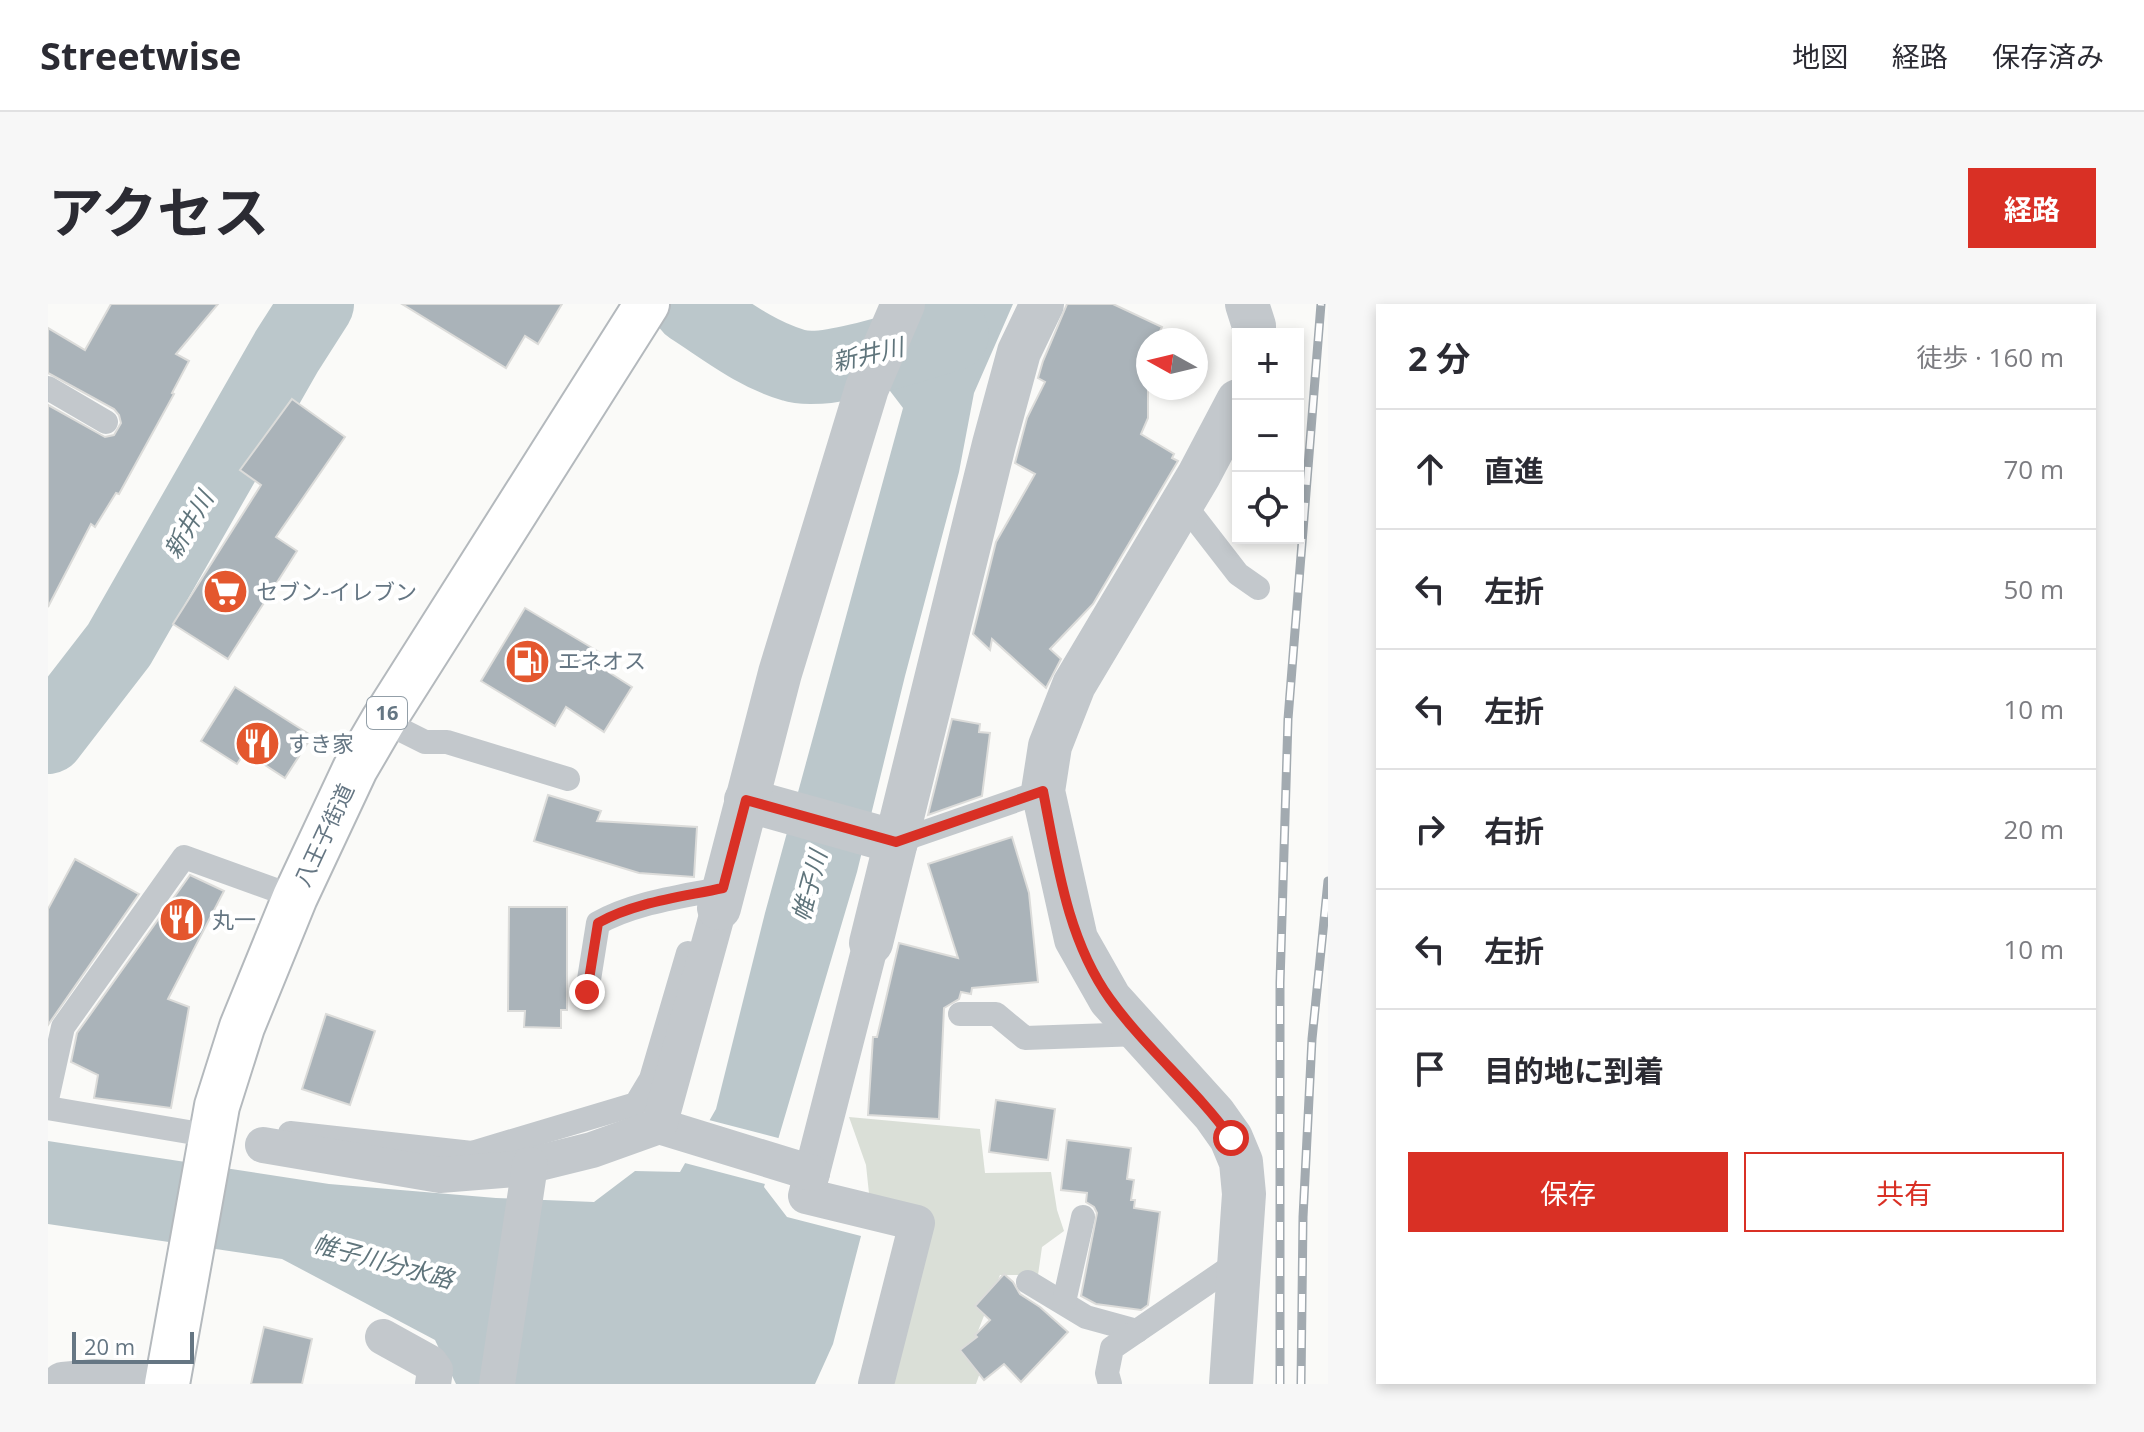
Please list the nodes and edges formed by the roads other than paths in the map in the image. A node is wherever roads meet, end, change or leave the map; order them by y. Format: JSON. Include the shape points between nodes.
{"nodes":[{"id":1,"x":647,"y":304,"type":"edge"},
{"id":2,"x":1042,"y":304,"type":"edge"},
{"id":3,"x":1247,"y":304,"type":"edge"},
{"id":4,"x":898,"y":315,"type":"edge"},
{"id":5,"x":1254,"y":328,"type":"edge"},
{"id":6,"x":48,"y":388,"type":"edge"},
{"id":7,"x":1232,"y":412,"type":"edge"},
{"id":8,"x":106,"y":422,"type":"dead end"},
{"id":9,"x":1183,"y":503,"type":"junction"},
{"id":10,"x":1258,"y":588,"type":"dead end"},
{"id":11,"x":383,"y":721,"type":"junction"},
{"id":12,"x":568,"y":779,"type":"dead end"},
{"id":13,"x":1043,"y":791,"type":"junction"},
{"id":14,"x":754,"y":802,"type":"junction"},
{"id":15,"x":887,"y":839,"type":"junction"},
{"id":16,"x":716,"y":896,"type":"junction"},
{"id":17,"x":295,"y":897,"type":"junction"},
{"id":18,"x":871,"y":943,"type":"joint"},
{"id":19,"x":587,"y":992,"type":"dead end"},
{"id":20,"x":960,"y":1014,"type":"dead end"},
{"id":21,"x":1140,"y":1034,"type":"junction"},
{"id":22,"x":48,"y":1095,"type":"edge"},
{"id":23,"x":48,"y":1108,"type":"edge"},
{"id":24,"x":664,"y":1128,"type":"junction"},
{"id":25,"x":263,"y":1137,"type":"joint"},
{"id":26,"x":210,"y":1149,"type":"junction"},
{"id":27,"x":804,"y":1171,"type":"junction"},
{"id":28,"x":529,"y":1175,"type":"junction"},
{"id":29,"x":1083,"y":1217,"type":"dead end"},
{"id":30,"x":1238,"y":1262,"type":"junction"},
{"id":31,"x":1028,"y":1282,"type":"dead end"},
{"id":32,"x":1064,"y":1302,"type":"junction"},
{"id":33,"x":1137,"y":1331,"type":"junction"},
{"id":34,"x":383,"y":1337,"type":"dead end"},
{"id":35,"x":63,"y":1384,"type":"edge"},
{"id":36,"x":150,"y":1384,"type":"edge"},
{"id":37,"x":167,"y":1384,"type":"edge"},
{"id":38,"x":433,"y":1384,"type":"edge"},
{"id":39,"x":497,"y":1384,"type":"edge"},
{"id":40,"x":876,"y":1384,"type":"edge"},
{"id":41,"x":1110,"y":1384,"type":"edge"},
{"id":42,"x":1231,"y":1384,"type":"edge"}],
"edges":[{"from":1,"to":11,"type":"highway","name":"八王子街道","number":"16"},
{"from":2,"to":15,"type":"street","via":[[1019,352]]},
{"from":3,"to":5,"type":"street"},
{"from":4,"to":14,"type":"street","via":[[867,388],[780,673]]},
{"from":6,"to":8,"type":"lane"},
{"from":7,"to":9,"type":"street"},
{"from":9,"to":10,"type":"lane","via":[[1238,574]]},
{"from":9,"to":13,"type":"street","via":[[1074,685],[1050,746]]},
{"from":11,"to":12,"type":"lane","via":[[425,742],[447,742]]},
{"from":11,"to":17,"type":"highway","name":"八王子街道","number":"16"},
{"from":13,"to":15,"type":"lane"},
{"from":13,"to":21,"type":"street","via":[[1076,939],[1110,999]]},
{"from":14,"to":15,"type":"street"},
{"from":14,"to":16,"type":"street"},
{"from":15,"to":18,"type":"street"},
{"from":16,"to":19,"type":"lane","via":[[610,916],[598,923]]},
{"from":16,"to":24,"type":"street"},
{"from":16,"to":25,"type":"lane","via":[[651,1079],[636,1104],[472,1153]]},
{"from":17,"to":22,"type":"lane","via":[[184,857],[63,1027]]},
{"from":17,"to":26,"type":"highway","name":"八王子街道","number":"16","via":[[242,1027],[217,1106]]},
{"from":18,"to":27,"type":"street"},
{"from":20,"to":21,"type":"lane","via":[[996,1014],[1025,1038]]},
{"from":21,"to":30,"type":"street","via":[[1231,1138],[1241,1162],[1244,1194]]},
{"from":23,"to":26,"type":"lane"},
{"from":24,"to":27,"type":"street"},
{"from":24,"to":28,"type":"street"},
{"from":25,"to":28,"type":"street","via":[[440,1175],[515,1169]]},
{"from":26,"to":37,"type":"highway","name":"八王子街道","number":"16"},
{"from":27,"to":40,"type":"street","via":[[806,1196],[917,1223]]},
{"from":28,"to":39,"type":"street"},
{"from":29,"to":32,"type":"lane"},
{"from":30,"to":33,"type":"lane"},
{"from":30,"to":42,"type":"street"},
{"from":31,"to":32,"type":"lane"},
{"from":32,"to":33,"type":"lane","via":[[1086,1317]]},
{"from":33,"to":41,"type":"lane","via":[[1112,1348]]},
{"from":34,"to":38,"type":"street","via":[[430,1363]]},
{"from":35,"to":36,"type":"street"}]}
